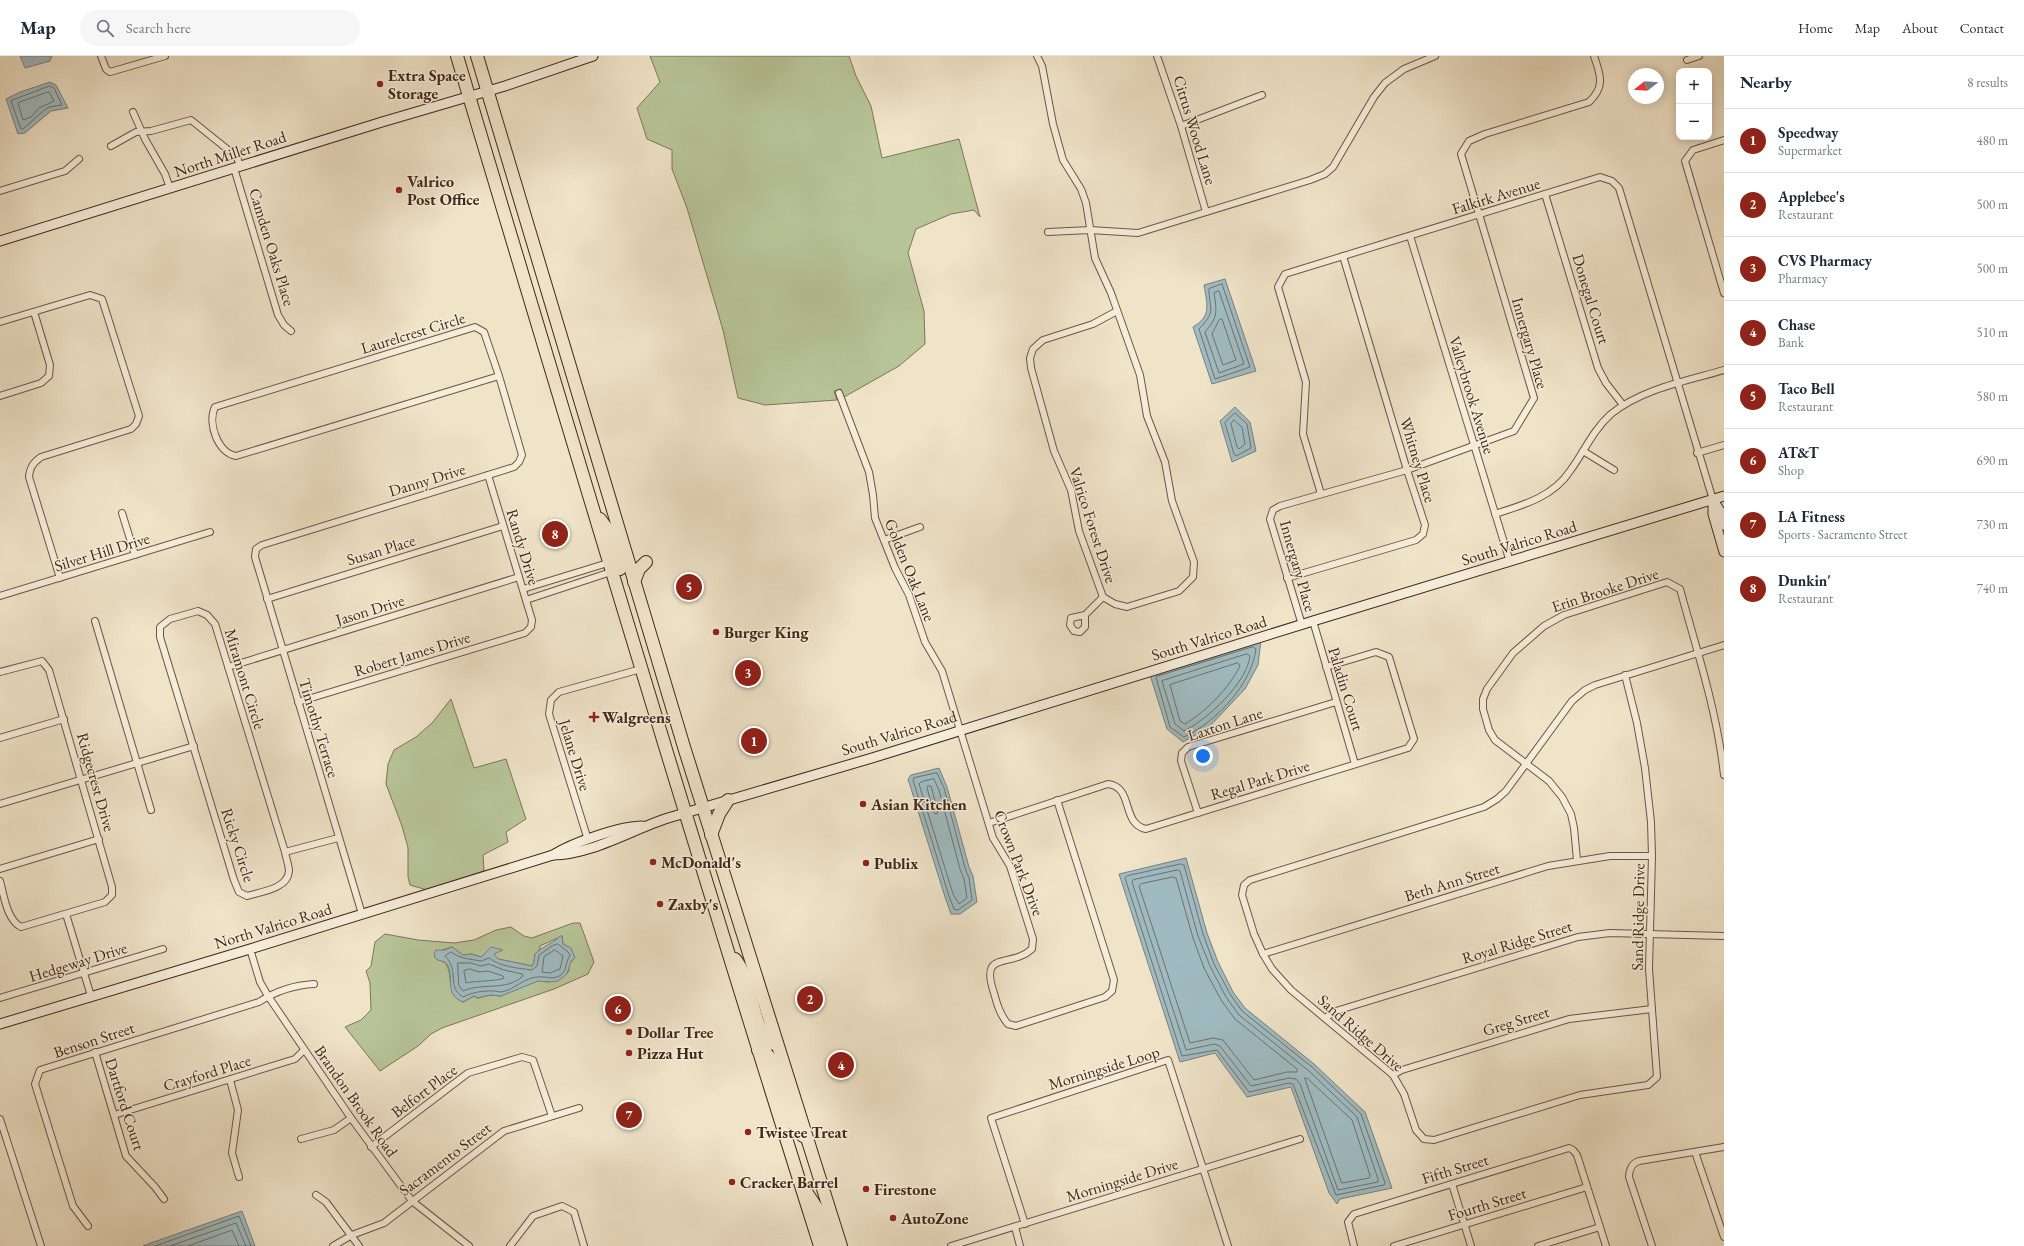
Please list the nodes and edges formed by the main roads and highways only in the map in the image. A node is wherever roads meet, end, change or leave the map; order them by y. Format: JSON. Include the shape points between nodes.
{"nodes":[{"id":1,"x":457,"y":56,"type":"edge"},
{"id":2,"x":477,"y":56,"type":"edge"},
{"id":3,"x":548,"y":294,"type":"junction"},
{"id":4,"x":531,"y":300,"type":"junction"},
{"id":5,"x":646,"y":562,"type":"dead end"},
{"id":6,"x":619,"y":565,"type":"junction"},
{"id":7,"x":634,"y":582,"type":"junction"},
{"id":8,"x":728,"y":800,"type":"road end"},
{"id":9,"x":711,"y":835,"type":"junction"},
{"id":10,"x":726,"y":949,"type":"junction"},
{"id":11,"x":777,"y":1044,"type":"junction"},
{"id":12,"x":758,"y":1050,"type":"junction"},
{"id":13,"x":809,"y":1143,"type":"junction"},
{"id":14,"x":801,"y":1186,"type":"junction"},
{"id":15,"x":820,"y":1246,"type":"edge"},
{"id":16,"x":830,"y":1246,"type":"edge"},
{"id":17,"x":841,"y":1246,"type":"edge"}],
"edges":[{"from":1,"to":4,"type":"highway"},
{"from":2,"to":3,"type":"highway"},
{"from":3,"to":4,"type":"highway"},
{"from":3,"to":6,"type":"highway"},
{"from":4,"to":6,"type":"highway","via":[[594,512],[608,530]]},
{"from":5,"to":7,"type":"highway","via":[[639,569]]},
{"from":6,"to":7,"type":"highway"},
{"from":6,"to":10,"type":"highway","via":[[641,669]]},
{"from":7,"to":9,"type":"highway"},
{"from":8,"to":9,"type":"highway"},
{"from":9,"to":11,"type":"highway"},
{"from":10,"to":11,"type":"highway","via":[[737,962],[745,978],[762,1034],[770,1043]]},
{"from":10,"to":12,"type":"highway"},
{"from":11,"to":13,"type":"highway"},
{"from":12,"to":13,"type":"highway","via":[[764,1050],[773,1062],[790,1118]]},
{"from":12,"to":14,"type":"highway"},
{"from":13,"to":17,"type":"highway"},
{"from":14,"to":15,"type":"highway"},
{"from":14,"to":16,"type":"highway","via":[[812,1197]]}]}
